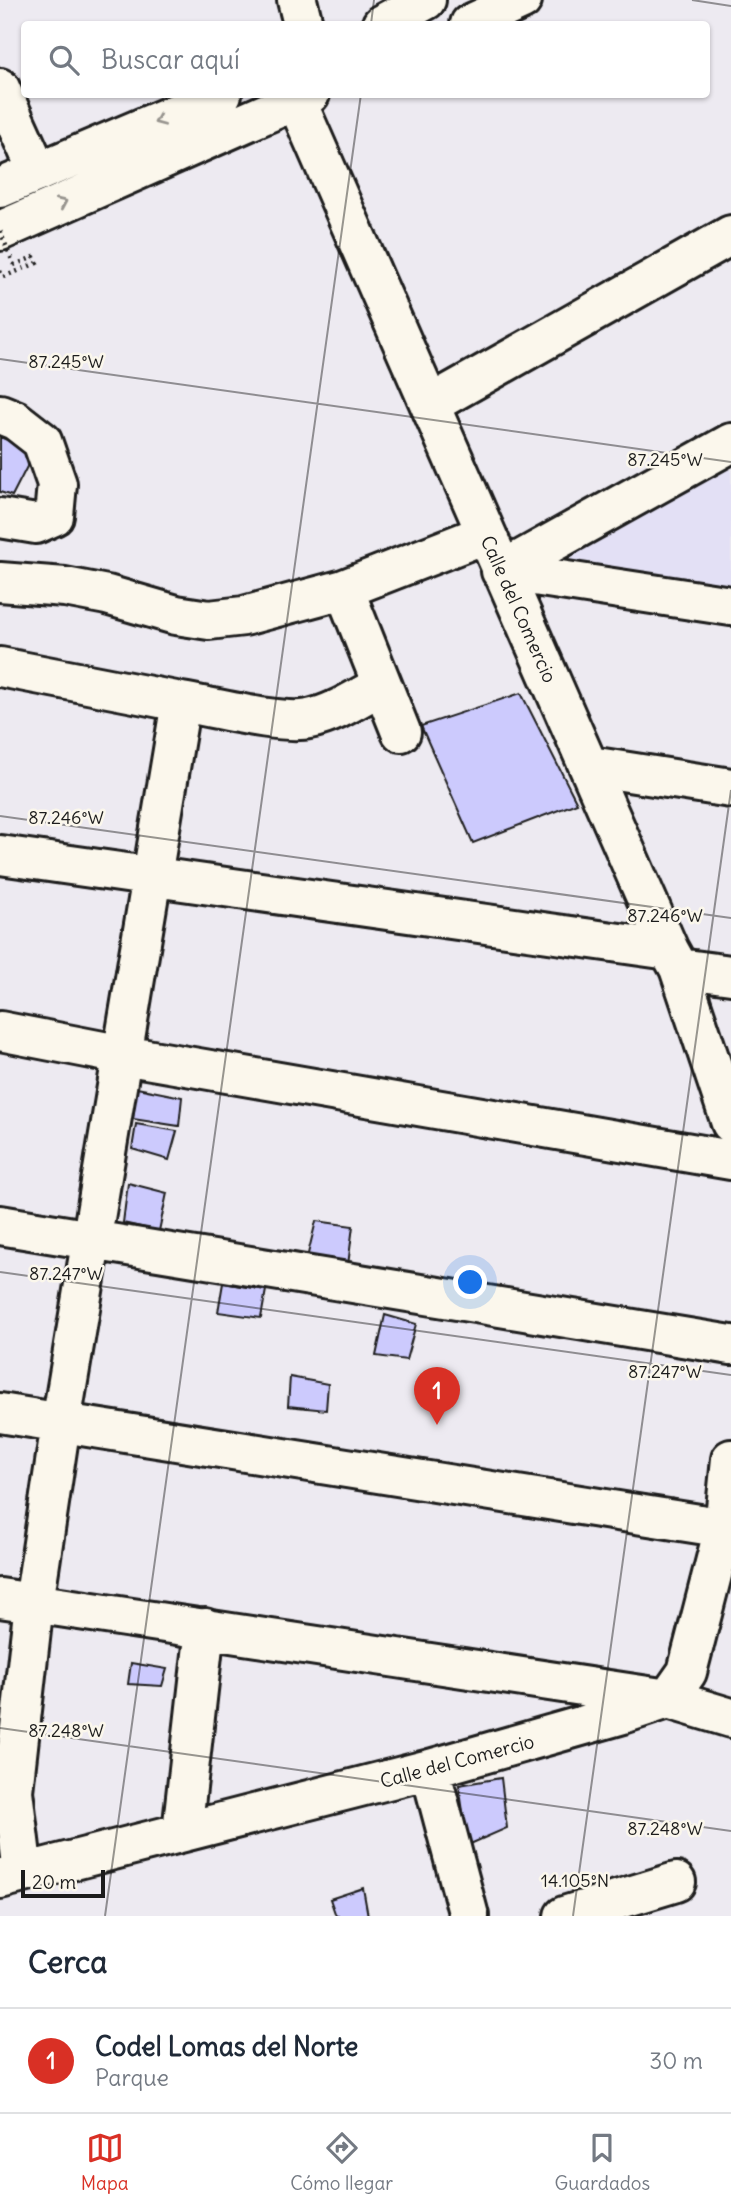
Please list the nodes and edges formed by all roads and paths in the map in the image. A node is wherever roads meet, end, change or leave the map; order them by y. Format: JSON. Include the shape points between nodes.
{"nodes":[{"id":1,"x":297,"y":0,"type":"edge"},
{"id":2,"x":426,"y":0,"type":"edge"},
{"id":3,"x":522,"y":0,"type":"edge"},
{"id":4,"x":302,"y":21,"type":"edge"},
{"id":5,"x":388,"y":21,"type":"edge"},
{"id":6,"x":476,"y":21,"type":"edge"},
{"id":7,"x":0,"y":88,"type":"edge"},
{"id":8,"x":213,"y":98,"type":"edge"},
{"id":9,"x":301,"y":98,"type":"edge"},
{"id":10,"x":303,"y":98,"type":"edge"},
{"id":11,"x":38,"y":172,"type":"junction"},
{"id":12,"x":0,"y":188,"type":"edge"},
{"id":13,"x":731,"y":234,"type":"edge"},
{"id":14,"x":5,"y":242,"type":"edge"},
{"id":15,"x":0,"y":271,"type":"edge"},
{"id":16,"x":431,"y":404,"type":"junction"},
{"id":17,"x":0,"y":414,"type":"edge"},
{"id":18,"x":731,"y":443,"type":"edge"},
{"id":19,"x":0,"y":518,"type":"edge"},
{"id":20,"x":485,"y":534,"type":"junction"},
{"id":21,"x":501,"y":571,"type":"junction"},
{"id":22,"x":0,"y":582,"type":"edge"},
{"id":23,"x":345,"y":589,"type":"junction"},
{"id":24,"x":731,"y":606,"type":"edge"},
{"id":25,"x":0,"y":667,"type":"edge"},
{"id":26,"x":382,"y":685,"type":"junction"},
{"id":27,"x":181,"y":702,"type":"junction"},
{"id":28,"x":401,"y":732,"type":"dead end"},
{"id":29,"x":590,"y":766,"type":"junction"},
{"id":30,"x":731,"y":788,"type":"edge"},
{"id":31,"x":0,"y":855,"type":"edge"},
{"id":32,"x":153,"y":875,"type":"junction"},
{"id":33,"x":674,"y":959,"type":"junction"},
{"id":34,"x":731,"y":975,"type":"edge"},
{"id":35,"x":0,"y":1031,"type":"edge"},
{"id":36,"x":123,"y":1055,"type":"junction"},
{"id":37,"x":731,"y":1123,"type":"edge"},
{"id":38,"x":731,"y":1160,"type":"edge"},
{"id":39,"x":0,"y":1225,"type":"edge"},
{"id":40,"x":92,"y":1241,"type":"junction"},
{"id":41,"x":731,"y":1345,"type":"edge"},
{"id":42,"x":0,"y":1413,"type":"edge"},
{"id":43,"x":61,"y":1423,"type":"junction"},
{"id":44,"x":731,"y":1459,"type":"edge"},
{"id":45,"x":728,"y":1528,"type":"edge"},
{"id":46,"x":17,"y":1600,"type":"edge"},
{"id":47,"x":205,"y":1628,"type":"junction"},
{"id":48,"x":668,"y":1699,"type":"junction"},
{"id":49,"x":731,"y":1718,"type":"edge"},
{"id":50,"x":430,"y":1769,"type":"junction"},
{"id":51,"x":6,"y":1789,"type":"edge"},
{"id":52,"x":182,"y":1832,"type":"junction"},
{"id":53,"x":11,"y":1876,"type":"edge"},
{"id":54,"x":676,"y":1882,"type":"dead end"},
{"id":55,"x":469,"y":1916,"type":"edge"},
{"id":56,"x":564,"y":1916,"type":"edge"}],
"edges":[{"from":1,"to":4,"type":"main road"},
{"from":2,"to":5,"type":"main road"},
{"from":3,"to":6,"type":"main road"},
{"from":7,"to":11,"type":"main road"},
{"from":8,"to":11,"type":"main road","one_way":true},
{"from":14,"to":9,"type":"main road","one_way":true},
{"from":10,"to":16,"type":"main road","name":"Calle del Comercio"},
{"from":11,"to":12,"type":"main road"},
{"from":13,"to":16,"type":"main road"},
{"from":14,"to":15,"type":"path","via":[[37,263],[3,277]]},
{"from":16,"to":20,"type":"main road","name":"Calle del Comercio"},
{"from":17,"to":19,"type":"main road","via":[[42,441],[57,484],[54,516],[36,524]]},
{"from":18,"to":21,"type":"main road"},
{"from":20,"to":21,"type":"main road","name":"Calle del Comercio"},
{"from":20,"to":23,"type":"main road"},
{"from":21,"to":24,"type":"main road"},
{"from":21,"to":29,"type":"main road","name":"Calle del Comercio"},
{"from":22,"to":23,"type":"main road","via":[[65,587],[209,620],[244,616]]},
{"from":23,"to":26,"type":"main road"},
{"from":25,"to":27,"type":"main road"},
{"from":26,"to":27,"type":"main road","via":[[309,719]]},
{"from":26,"to":28,"type":"main road"},
{"from":27,"to":32,"type":"main road"},
{"from":29,"to":30,"type":"main road"},
{"from":29,"to":33,"type":"main road","name":"Calle del Comercio"},
{"from":31,"to":32,"type":"main road"},
{"from":32,"to":33,"type":"main road"},
{"from":32,"to":36,"type":"main road"},
{"from":33,"to":34,"type":"main road"},
{"from":33,"to":37,"type":"main road","name":"Calle del Comercio"},
{"from":35,"to":36,"type":"main road"},
{"from":36,"to":38,"type":"main road"},
{"from":36,"to":40,"type":"main road"},
{"from":39,"to":40,"type":"main road"},
{"from":40,"to":41,"type":"main road"},
{"from":40,"to":43,"type":"main road"},
{"from":42,"to":43,"type":"main road"},
{"from":43,"to":45,"type":"main road"},
{"from":43,"to":46,"type":"main road"},
{"from":44,"to":45,"type":"main road"},
{"from":45,"to":48,"type":"main road","via":[[687,1672]]},
{"from":46,"to":47,"type":"main road"},
{"from":46,"to":51,"type":"main road"},
{"from":47,"to":48,"type":"main road"},
{"from":47,"to":52,"type":"main road"},
{"from":48,"to":49,"type":"main road"},
{"from":48,"to":50,"type":"main road","name":"Calle del Comercio"},
{"from":50,"to":52,"type":"main road","name":"Calle del Comercio"},
{"from":50,"to":55,"type":"main road"},
{"from":51,"to":53,"type":"main road"},
{"from":52,"to":53,"type":"main road","name":"Calle del Comercio"},
{"from":54,"to":56,"type":"main road"}]}
